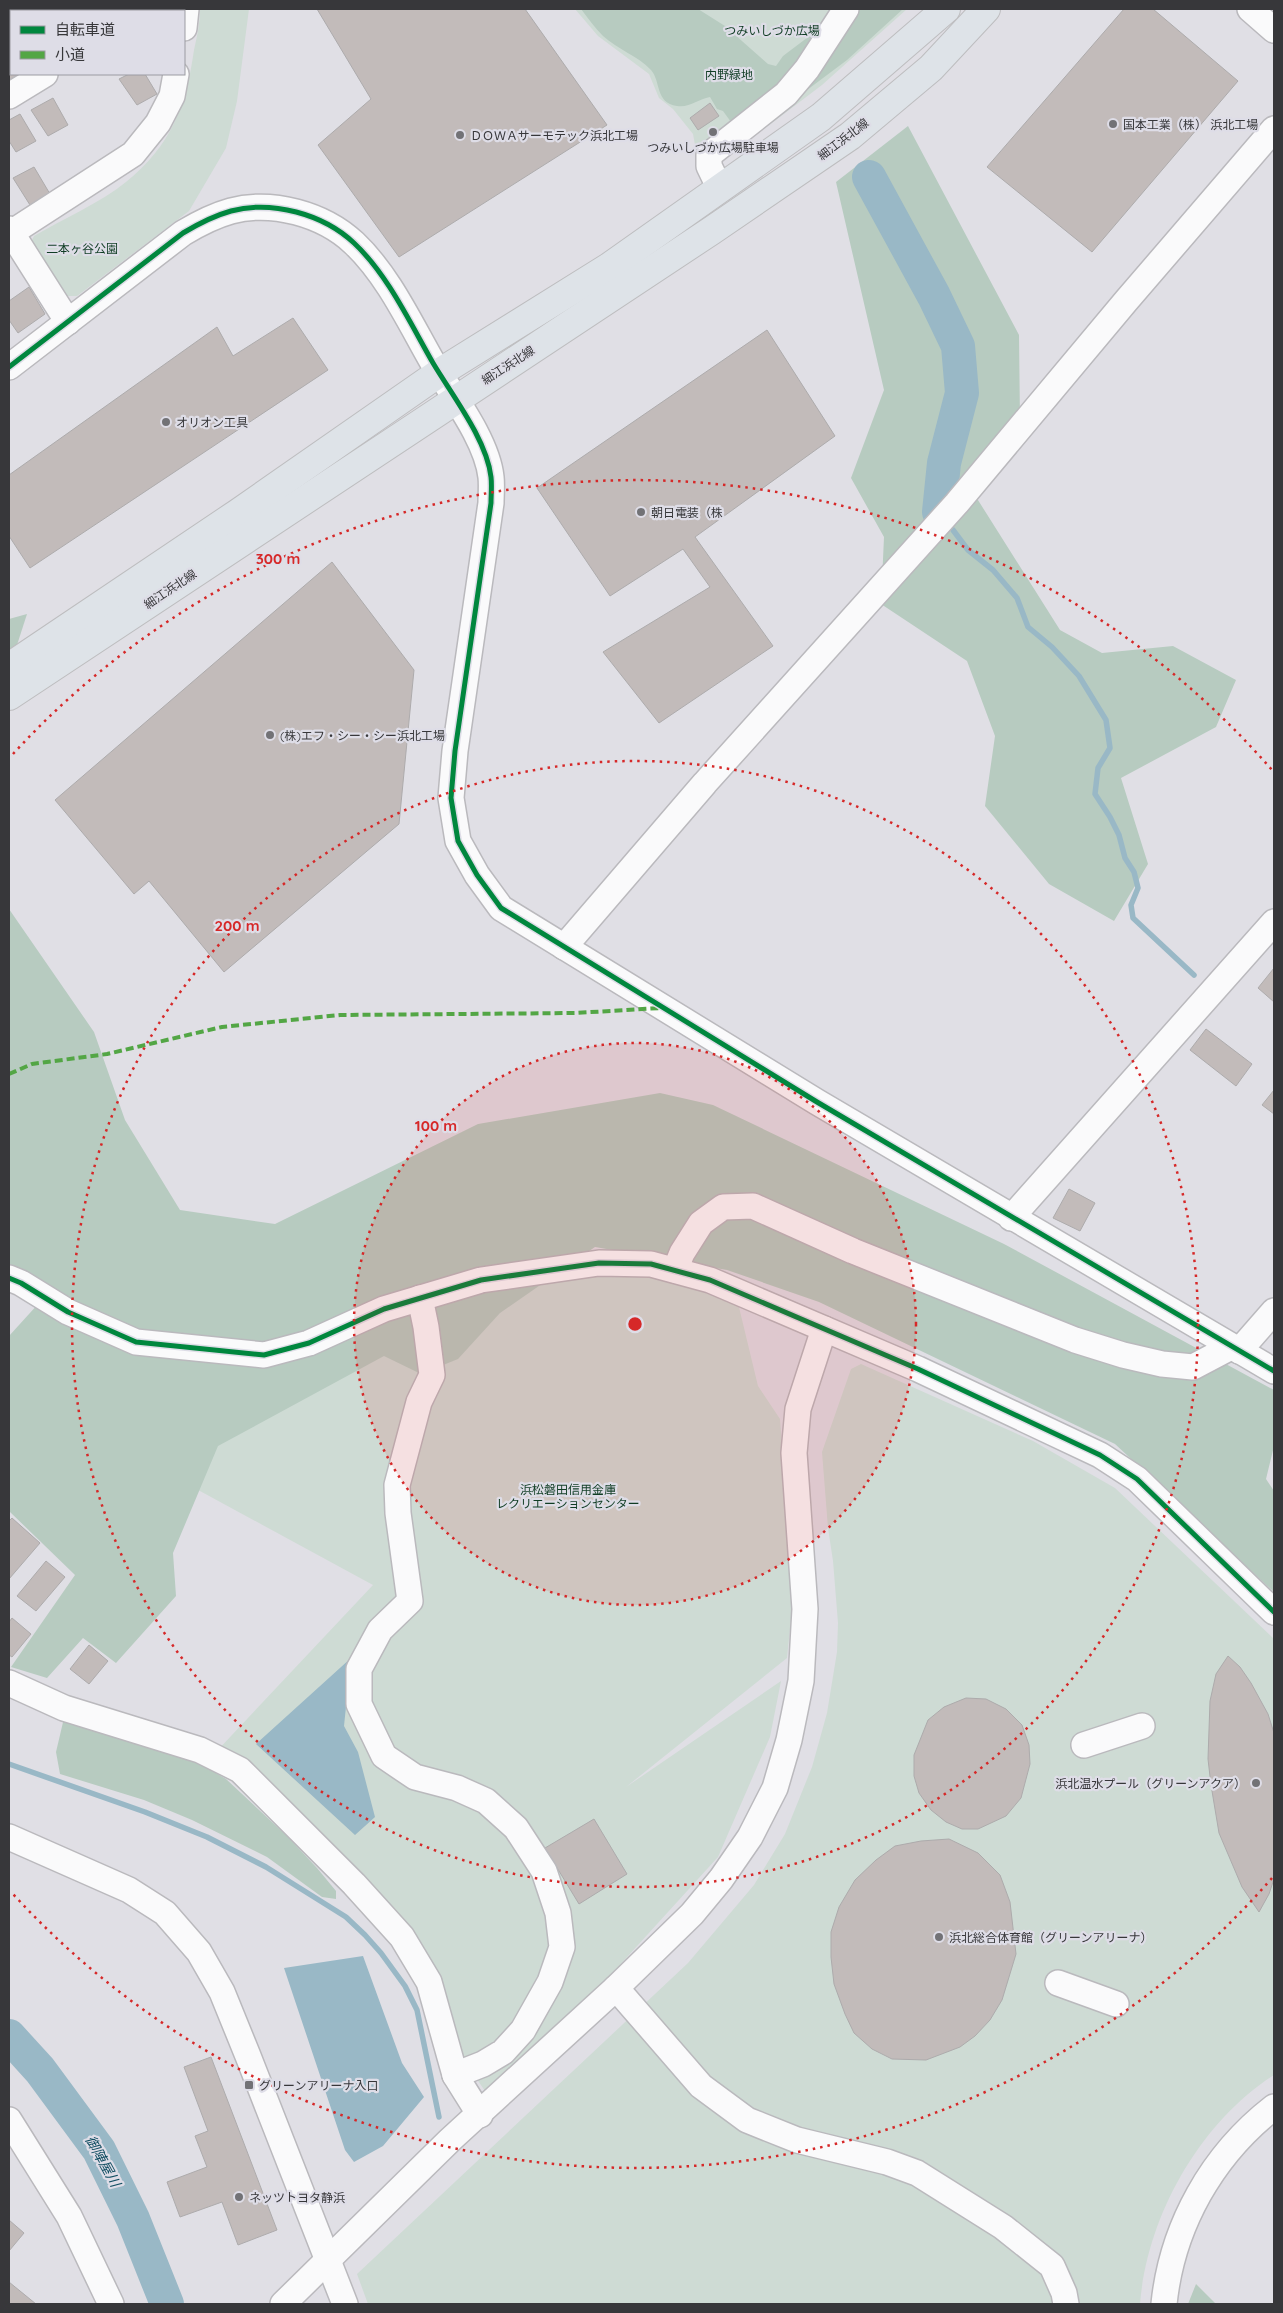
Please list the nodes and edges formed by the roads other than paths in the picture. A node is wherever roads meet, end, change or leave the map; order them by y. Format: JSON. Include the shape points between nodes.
{"nodes":[{"id":1,"x":846,"y":9,"type":"edge"},
{"id":2,"x":946,"y":9,"type":"edge"},
{"id":3,"x":986,"y":9,"type":"edge"},
{"id":4,"x":1250,"y":9,"type":"edge"},
{"id":5,"x":1274,"y":30,"type":"edge"},
{"id":6,"x":41,"y":75,"type":"edge"},
{"id":7,"x":176,"y":75,"type":"edge"},
{"id":8,"x":9,"y":96,"type":"edge"},
{"id":9,"x":1274,"y":129,"type":"edge"},
{"id":10,"x":720,"y":188,"type":"junction"},
{"id":11,"x":10,"y":231,"type":"edge"},
{"id":12,"x":68,"y":322,"type":"junction"},
{"id":13,"x":12,"y":358,"type":"edge"},
{"id":14,"x":439,"y":373,"type":"junction"},
{"id":15,"x":456,"y":399,"type":"junction"},
{"id":16,"x":9,"y":667,"type":"edge"},
{"id":17,"x":9,"y":696,"type":"edge"},
{"id":18,"x":1274,"y":922,"type":"edge"},
{"id":19,"x":564,"y":947,"type":"junction"},
{"id":20,"x":1011,"y":1218,"type":"junction"},
{"id":21,"x":675,"y":1270,"type":"junction"},
{"id":22,"x":9,"y":1278,"type":"edge"},
{"id":23,"x":420,"y":1298,"type":"junction"},
{"id":24,"x":1274,"y":1311,"type":"edge"},
{"id":25,"x":824,"y":1329,"type":"junction"},
{"id":26,"x":1235,"y":1349,"type":"junction"},
{"id":27,"x":1274,"y":1371,"type":"edge"},
{"id":28,"x":1274,"y":1612,"type":"edge"},
{"id":29,"x":9,"y":1683,"type":"edge"},
{"id":30,"x":1142,"y":1726,"type":"dead end"},
{"id":31,"x":1084,"y":1745,"type":"dead end"},
{"id":32,"x":9,"y":1837,"type":"edge"},
{"id":33,"x":1058,"y":1983,"type":"dead end"},
{"id":34,"x":616,"y":1988,"type":"junction"},
{"id":35,"x":1116,"y":2004,"type":"dead end"},
{"id":36,"x":455,"y":2075,"type":"junction"},
{"id":37,"x":1274,"y":2107,"type":"edge"},
{"id":38,"x":480,"y":2115,"type":"junction"},
{"id":39,"x":9,"y":2120,"type":"edge"},
{"id":40,"x":329,"y":2261,"type":"junction"},
{"id":41,"x":111,"y":2304,"type":"edge"},
{"id":42,"x":283,"y":2304,"type":"edge"},
{"id":43,"x":345,"y":2304,"type":"edge"},
{"id":44,"x":1066,"y":2304,"type":"edge"},
{"id":45,"x":1164,"y":2304,"type":"edge"}],
"edges":[{"from":1,"to":10,"type":"street","via":[[786,94],[708,155],[709,166]]},
{"from":2,"to":10,"type":"main road","name":"細江浜北線","via":[[820,117]]},
{"from":3,"to":15,"type":"main road","name":"細江浜北線","via":[[930,68],[850,136],[711,232]]},
{"from":4,"to":5,"type":"street"},
{"from":6,"to":8,"type":"street"},
{"from":7,"to":11,"type":"street","via":[[172,96],[158,123],[133,154]]},
{"from":9,"to":19,"type":"street","via":[[957,503],[718,768]]},
{"from":10,"to":14,"type":"main road","name":"細江浜北線","via":[[609,267]]},
{"from":11,"to":12,"type":"street"},
{"from":12,"to":13,"type":"street"},
{"from":12,"to":14,"type":"street","via":[[183,233],[205,220],[232,210],[282,209],[308,215],[354,243],[390,290]]},
{"from":14,"to":15,"type":"street"},
{"from":14,"to":16,"type":"main road","name":"細江浜北線"},
{"from":15,"to":17,"type":"main road","name":"細江浜北線"},
{"from":15,"to":19,"type":"street","via":[[479,439],[491,476],[491,504],[455,751],[451,798],[458,841],[501,908]]},
{"from":18,"to":20,"type":"street"},
{"from":19,"to":20,"type":"street"},
{"from":20,"to":26,"type":"street"},
{"from":21,"to":23,"type":"street","via":[[651,1264],[599,1263],[481,1280]]},
{"from":21,"to":25,"type":"street","via":[[710,1280]]},
{"from":21,"to":26,"type":"street","via":[[701,1223],[723,1207],[753,1206],[853,1251],[1075,1340],[1123,1355],[1193,1367]]},
{"from":22,"to":23,"type":"street","via":[[68,1312],[136,1342],[264,1355],[309,1343],[384,1309]]},
{"from":23,"to":36,"type":"street","via":[[432,1375],[419,1402],[397,1485],[410,1601],[380,1630],[359,1669],[359,1704],[384,1756],[415,1778],[457,1788],[486,1801],[516,1828],[544,1871],[558,1913],[562,1947],[550,1982],[523,2030],[502,2052]]},
{"from":24,"to":26,"type":"street"},
{"from":25,"to":28,"type":"street","via":[[918,1369],[1100,1455],[1137,1479]]},
{"from":25,"to":34,"type":"street","via":[[798,1409],[794,1453],[805,1609],[801,1681],[775,1788],[750,1837],[721,1879],[692,1914]]},
{"from":26,"to":27,"type":"street"},
{"from":29,"to":36,"type":"street","via":[[64,1708],[200,1750],[240,1770],[402,1937],[429,1982]]},
{"from":30,"to":31,"type":"street"},
{"from":32,"to":40,"type":"street","via":[[129,1890],[165,1913],[199,1952],[229,2011]]},
{"from":33,"to":35,"type":"street"},
{"from":34,"to":38,"type":"street"},
{"from":34,"to":44,"type":"street","via":[[701,2086],[747,2120],[797,2140],[887,2162],[917,2173],[1003,2227],[1052,2266]]},
{"from":36,"to":38,"type":"street"},
{"from":37,"to":45,"type":"street","via":[[1228,2150],[1198,2195],[1169,2268]]},
{"from":38,"to":40,"type":"street","via":[[450,2140]]},
{"from":39,"to":41,"type":"street","via":[[69,2216]]},
{"from":40,"to":42,"type":"street"},
{"from":40,"to":43,"type":"street"}]}
